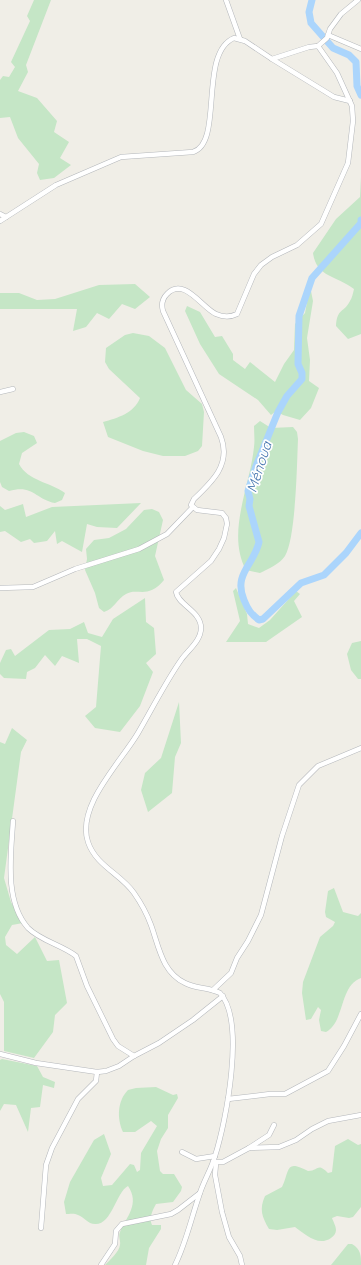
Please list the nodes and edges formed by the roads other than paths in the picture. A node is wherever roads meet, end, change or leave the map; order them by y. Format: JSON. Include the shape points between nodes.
{"nodes":[{"id":1,"x":226,"y":0,"type":"edge"},
{"id":2,"x":358,"y":0,"type":"edge"},
{"id":3,"x":326,"y":38,"type":"junction"},
{"id":4,"x":240,"y":39,"type":"junction"},
{"id":5,"x":318,"y":46,"type":"junction"},
{"id":6,"x":361,"y":49,"type":"edge"},
{"id":7,"x":272,"y":59,"type":"junction"},
{"id":8,"x":350,"y":101,"type":"junction"},
{"id":9,"x":0,"y":214,"type":"edge"},
{"id":10,"x":6,"y":217,"type":"junction"},
{"id":11,"x":0,"y":220,"type":"edge"},
{"id":12,"x":12,"y":390,"type":"dead end"},
{"id":13,"x":0,"y":392,"type":"edge"},
{"id":14,"x":192,"y":508,"type":"junction"},
{"id":15,"x":0,"y":588,"type":"edge"},
{"id":16,"x":361,"y":748,"type":"edge"},
{"id":17,"x":13,"y":821,"type":"dead end"},
{"id":18,"x":213,"y":990,"type":"junction"},
{"id":19,"x":223,"y":996,"type":"junction"},
{"id":20,"x":361,"y":1014,"type":"edge"},
{"id":21,"x":0,"y":1054,"type":"edge"},
{"id":22,"x":134,"y":1056,"type":"junction"},
{"id":23,"x":97,"y":1072,"type":"junction"},
{"id":24,"x":228,"y":1099,"type":"junction"},
{"id":25,"x":361,"y":1115,"type":"edge"},
{"id":26,"x":274,"y":1125,"type":"dead end"},
{"id":27,"x":249,"y":1148,"type":"junction"},
{"id":28,"x":182,"y":1152,"type":"dead end"},
{"id":29,"x":215,"y":1156,"type":"junction"},
{"id":30,"x":214,"y":1163,"type":"junction"},
{"id":31,"x":200,"y":1193,"type":"junction"},
{"id":32,"x":41,"y":1228,"type":"dead end"},
{"id":33,"x":101,"y":1265,"type":"edge"},
{"id":34,"x":175,"y":1265,"type":"edge"},
{"id":35,"x":242,"y":1265,"type":"edge"}],
"edges":[{"from":1,"to":4,"type":"street"},
{"from":2,"to":3,"type":"street","via":[[341,14]]},
{"from":3,"to":5,"type":"street"},
{"from":3,"to":6,"type":"street"},
{"from":4,"to":7,"type":"street"},
{"from":4,"to":10,"type":"street","via":[[234,38],[227,42],[218,58],[208,136],[199,150],[121,157],[67,180]]},
{"from":5,"to":7,"type":"street"},
{"from":5,"to":8,"type":"street","via":[[338,73]]},
{"from":7,"to":8,"type":"street","via":[[334,97]]},
{"from":8,"to":14,"type":"street","via":[[353,121],[348,163],[324,219],[305,239],[261,265],[254,274],[237,314],[217,315],[180,288],[173,289],[163,299],[163,311],[221,437],[225,452],[221,468],[194,499]]},
{"from":9,"to":10,"type":"street"},
{"from":10,"to":11,"type":"street"},
{"from":12,"to":13,"type":"street"},
{"from":14,"to":15,"type":"street","via":[[167,534],[139,549],[75,569],[33,587]]},
{"from":14,"to":18,"type":"street","via":[[222,513],[228,524],[222,543],[211,561],[176,592],[198,618],[202,629],[200,636],[182,659],[137,735],[100,788],[89,814],[86,830],[89,844],[100,862],[126,883],[139,902],[167,968],[186,984]]},
{"from":16,"to":18,"type":"street","via":[[318,766],[299,785],[282,836],[261,915],[231,973]]},
{"from":17,"to":22,"type":"street","via":[[10,886],[28,928],[76,956],[87,986],[113,1039],[118,1046]]},
{"from":18,"to":19,"type":"street"},
{"from":19,"to":22,"type":"street","via":[[177,1032]]},
{"from":19,"to":24,"type":"street","via":[[228,1006],[231,1034],[232,1067]]},
{"from":20,"to":24,"type":"street","via":[[328,1071],[285,1094]]},
{"from":21,"to":23,"type":"street","via":[[36,1063]]},
{"from":22,"to":23,"type":"street","via":[[119,1066]]},
{"from":23,"to":32,"type":"street","via":[[96,1081],[78,1099],[52,1148],[46,1165]]},
{"from":24,"to":29,"type":"street"},
{"from":25,"to":27,"type":"street","via":[[328,1121],[292,1142],[275,1148]]},
{"from":26,"to":27,"type":"street","via":[[269,1135]]},
{"from":27,"to":30,"type":"street","via":[[241,1150],[227,1160]]},
{"from":28,"to":29,"type":"street","via":[[196,1159]]},
{"from":29,"to":30,"type":"street"},
{"from":30,"to":31,"type":"street"},
{"from":30,"to":35,"type":"street","via":[[222,1212],[229,1237]]},
{"from":31,"to":33,"type":"street","via":[[171,1214],[122,1224],[116,1231],[115,1244]]},
{"from":31,"to":34,"type":"street"}]}
